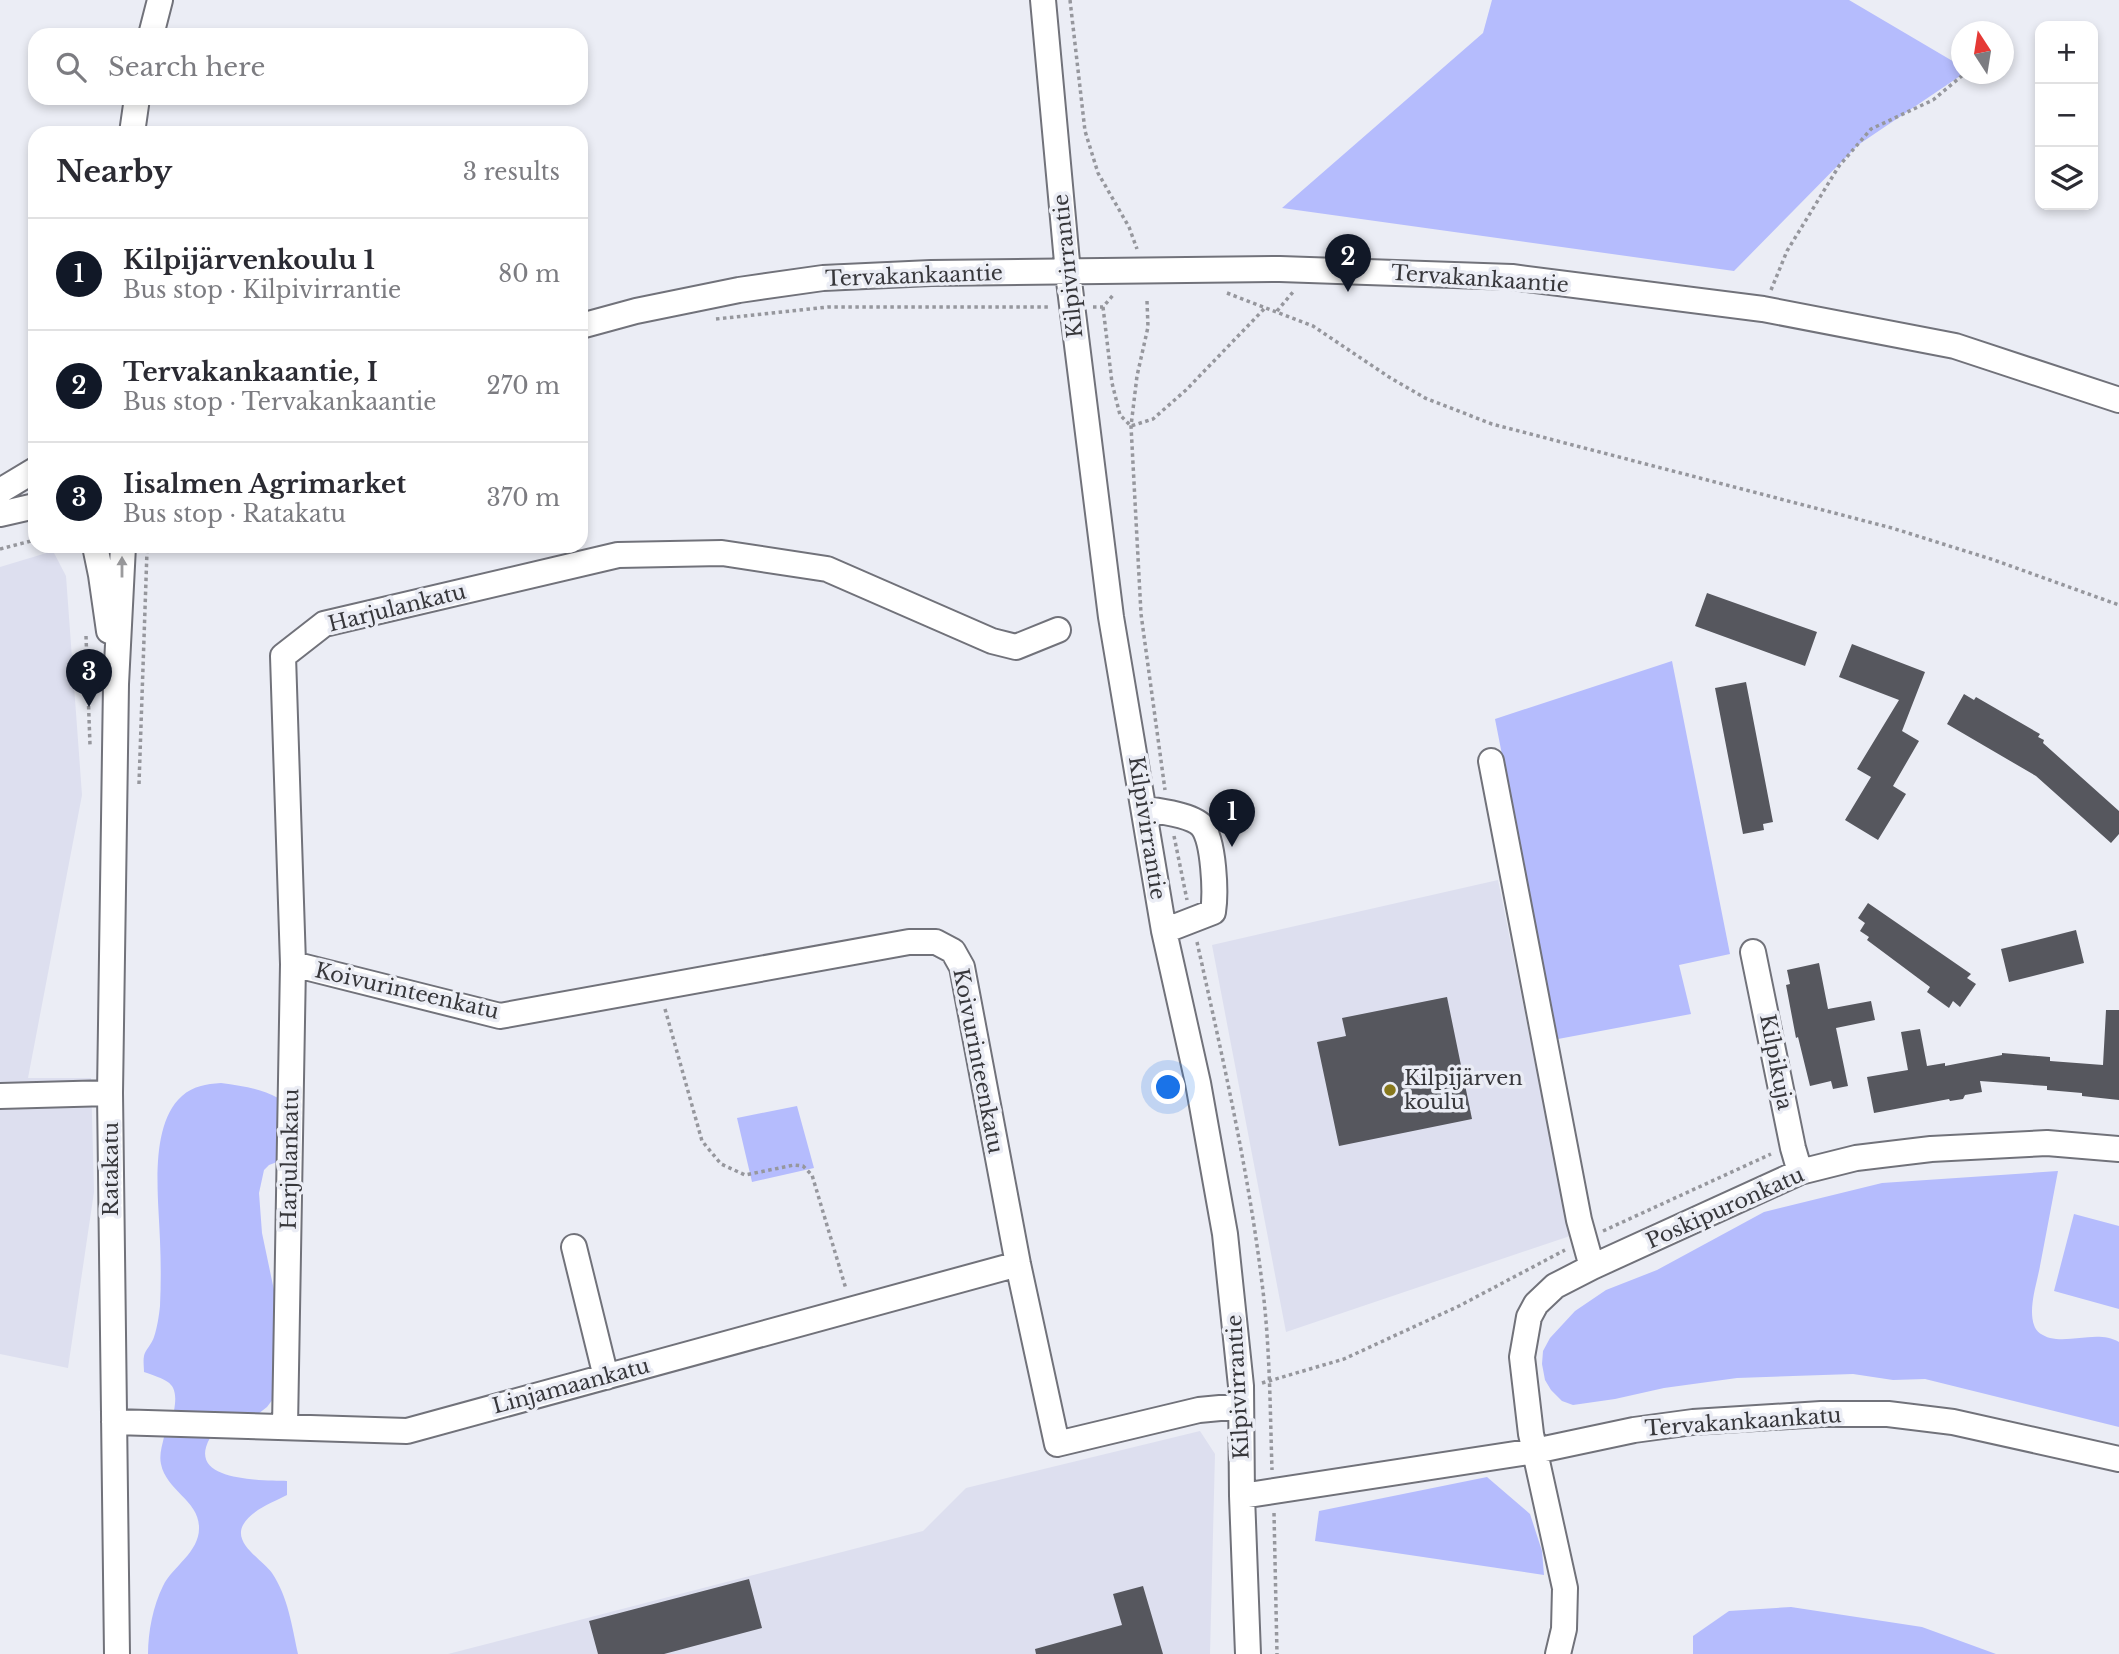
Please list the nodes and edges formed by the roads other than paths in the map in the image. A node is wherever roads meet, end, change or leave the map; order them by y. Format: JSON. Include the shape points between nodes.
{"nodes":[{"id":1,"x":160,"y":0,"type":"edge"},
{"id":2,"x":1044,"y":0,"type":"edge"},
{"id":3,"x":153,"y":28,"type":"edge"},
{"id":4,"x":136,"y":105,"type":"edge"},
{"id":5,"x":133,"y":126,"type":"edge"},
{"id":6,"x":1068,"y":273,"type":"junction"},
{"id":7,"x":588,"y":324,"type":"edge"},
{"id":8,"x":2119,"y":400,"type":"edge"},
{"id":9,"x":28,"y":474,"type":"edge"},
{"id":10,"x":0,"y":491,"type":"edge"},
{"id":11,"x":28,"y":508,"type":"edge"},
{"id":12,"x":0,"y":514,"type":"edge"},
{"id":13,"x":96,"y":553,"type":"edge"},
{"id":14,"x":123,"y":553,"type":"edge"},
{"id":15,"x":1058,"y":630,"type":"dead end"},
{"id":16,"x":116,"y":684,"type":"junction"},
{"id":17,"x":1491,"y":761,"type":"dead end"},
{"id":18,"x":1144,"y":809,"type":"junction"},
{"id":19,"x":1164,"y":931,"type":"junction"},
{"id":20,"x":1754,"y":951,"type":"dead end"},
{"id":21,"x":293,"y":964,"type":"junction"},
{"id":22,"x":110,"y":1093,"type":"junction"},
{"id":23,"x":0,"y":1096,"type":"edge"},
{"id":24,"x":2119,"y":1149,"type":"edge"},
{"id":25,"x":1797,"y":1160,"type":"junction"},
{"id":26,"x":574,"y":1247,"type":"dead end"},
{"id":27,"x":1018,"y":1264,"type":"junction"},
{"id":28,"x":1592,"y":1267,"type":"junction"},
{"id":29,"x":606,"y":1377,"type":"junction"},
{"id":30,"x":1241,"y":1396,"type":"junction"},
{"id":31,"x":114,"y":1422,"type":"junction"},
{"id":32,"x":285,"y":1427,"type":"junction"},
{"id":33,"x":1535,"y":1451,"type":"junction"},
{"id":34,"x":2119,"y":1459,"type":"edge"},
{"id":35,"x":1242,"y":1496,"type":"junction"},
{"id":36,"x":117,"y":1654,"type":"edge"},
{"id":37,"x":1248,"y":1654,"type":"edge"},
{"id":38,"x":1558,"y":1654,"type":"edge"}],
"edges":[{"from":1,"to":3,"type":"street"},
{"from":2,"to":6,"type":"street","name":"Kilpivirrantie"},
{"from":4,"to":5,"type":"street"},
{"from":6,"to":7,"type":"street","name":"Tervakankaantie","via":[[822,278],[738,290]]},
{"from":6,"to":8,"type":"street","name":"Tervakankaantie","via":[[1280,270],[1512,277],[1763,309],[1955,346]]},
{"from":6,"to":18,"type":"street","name":"Kilpivirrantie","via":[[1111,617]]},
{"from":9,"to":10,"type":"street"},
{"from":11,"to":12,"type":"street"},
{"from":13,"to":16,"type":"street","name":"Ratakatu"},
{"from":16,"to":14,"type":"street","name":"Ratakatu","one_way":true},
{"from":15,"to":21,"type":"street","name":"Harjulankatu","via":[[1016,648],[827,569],[722,553],[618,555],[324,624],[283,656]]},
{"from":16,"to":22,"type":"street","name":"Ratakatu"},
{"from":17,"to":28,"type":"street"},
{"from":18,"to":19,"type":"street","name":"Kilpivirrantie"},
{"from":18,"to":19,"type":"street","via":[[1195,821],[1209,840],[1216,893],[1213,912]]},
{"from":19,"to":30,"type":"street","name":"Kilpivirrantie","via":[[1225,1234]]},
{"from":20,"to":25,"type":"street","name":"Kilpikuja"},
{"from":21,"to":27,"type":"street","name":"Koivurinteenkatu","via":[[500,1016],[909,942],[936,942],[953,951],[962,967]]},
{"from":21,"to":32,"type":"street","name":"Harjulankatu"},
{"from":22,"to":23,"type":"street"},
{"from":22,"to":31,"type":"street","name":"Ratakatu"},
{"from":24,"to":25,"type":"street","name":"Poskipuronkatu","via":[[2047,1143]]},
{"from":25,"to":28,"type":"street","name":"Poskipuronkatu"},
{"from":26,"to":29,"type":"street"},
{"from":27,"to":29,"type":"street","name":"Linjamaankatu"},
{"from":27,"to":30,"type":"street","name":"Koivurinteenkatu","via":[[1057,1444]]},
{"from":28,"to":33,"type":"street","name":"Poskipuronkatu","via":[[1555,1286],[1529,1317],[1522,1357]]},
{"from":29,"to":32,"type":"street","name":"Linjamaankatu","via":[[407,1431]]},
{"from":30,"to":35,"type":"street","name":"Kilpivirrantie"},
{"from":31,"to":32,"type":"street","name":"Linjamaankatu"},
{"from":31,"to":36,"type":"street","name":"Ratakatu"},
{"from":33,"to":34,"type":"street","name":"Tervakankaankatu","via":[[1693,1422],[1888,1414],[1954,1422]]},
{"from":33,"to":35,"type":"street","name":"Tervakankaankatu"},
{"from":33,"to":38,"type":"street","name":"Poskipuronkatu","via":[[1565,1588]]},
{"from":35,"to":37,"type":"street","name":"Kilpivirrantie"}]}
